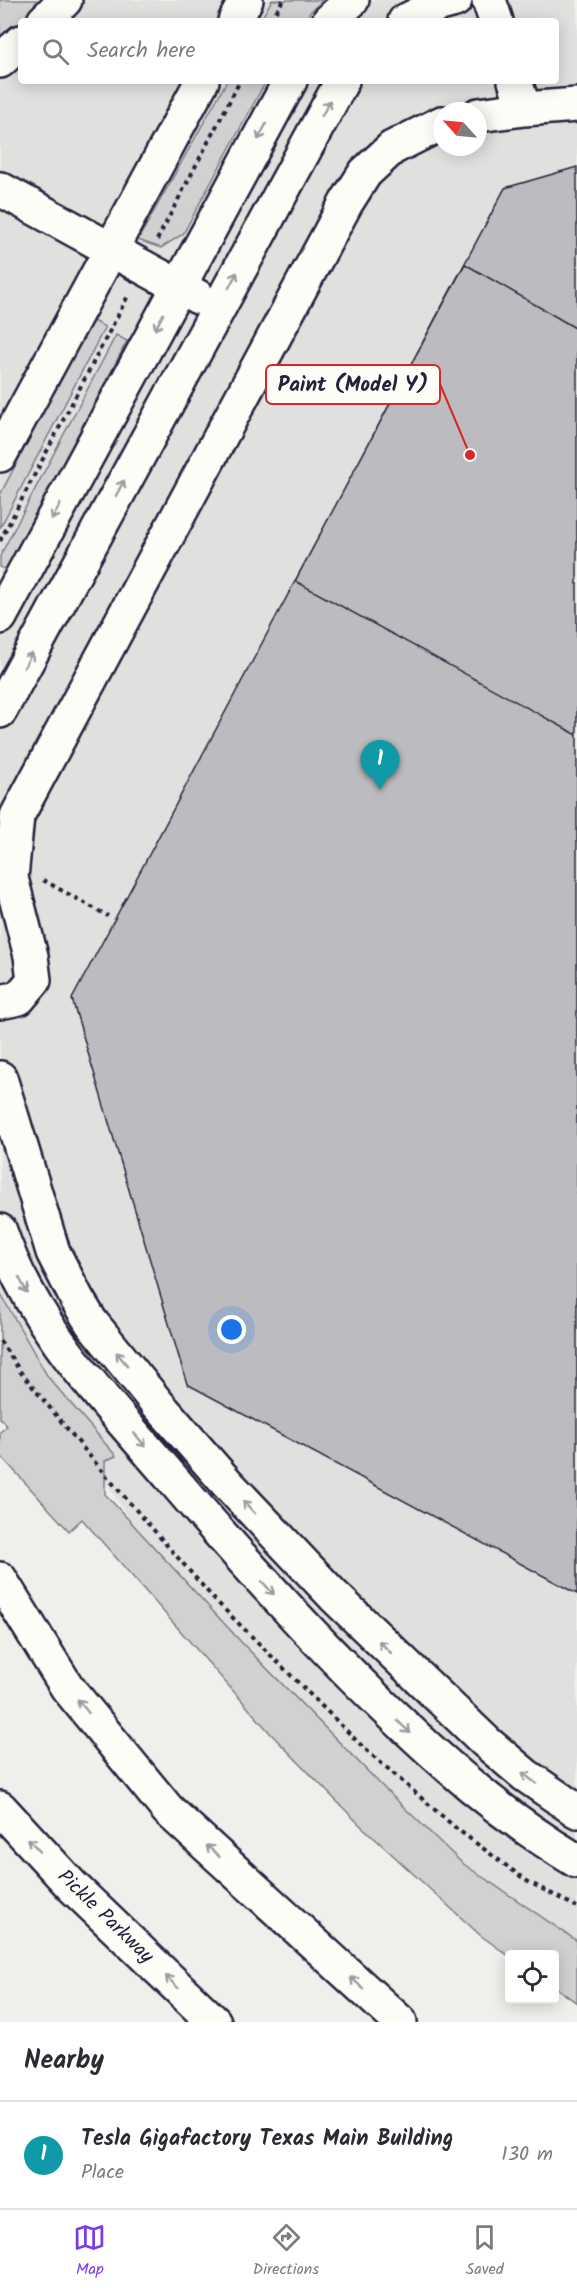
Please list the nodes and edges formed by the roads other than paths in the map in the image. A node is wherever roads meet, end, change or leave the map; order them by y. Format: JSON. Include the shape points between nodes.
{"nodes":[{"id":1,"x":65,"y":0,"type":"edge"},
{"id":2,"x":246,"y":0,"type":"edge"},
{"id":3,"x":352,"y":0,"type":"edge"},
{"id":4,"x":455,"y":0,"type":"edge"},
{"id":5,"x":489,"y":0,"type":"edge"},
{"id":6,"x":47,"y":18,"type":"edge"},
{"id":7,"x":237,"y":18,"type":"edge"},
{"id":8,"x":332,"y":18,"type":"edge"},
{"id":9,"x":411,"y":18,"type":"edge"},
{"id":10,"x":495,"y":18,"type":"edge"},
{"id":11,"x":18,"y":45,"type":"edge"},
{"id":12,"x":0,"y":61,"type":"edge"},
{"id":13,"x":200,"y":84,"type":"edge"},
{"id":14,"x":288,"y":84,"type":"edge"},
{"id":15,"x":340,"y":84,"type":"edge"},
{"id":16,"x":519,"y":95,"type":"edge"},
{"id":17,"x":577,"y":105,"type":"edge"},
{"id":18,"x":487,"y":111,"type":"edge"},
{"id":19,"x":433,"y":128,"type":"edge"},
{"id":20,"x":0,"y":189,"type":"edge"},
{"id":21,"x":111,"y":250,"type":"junction"},
{"id":22,"x":178,"y":287,"type":"junction"},
{"id":23,"x":218,"y":307,"type":"junction"},
{"id":24,"x":0,"y":455,"type":"edge"},
{"id":25,"x":0,"y":617,"type":"edge"},
{"id":26,"x":0,"y":711,"type":"edge"},
{"id":27,"x":0,"y":1002,"type":"edge"},
{"id":28,"x":0,"y":1078,"type":"edge"},
{"id":29,"x":0,"y":1231,"type":"edge"},
{"id":30,"x":0,"y":1579,"type":"edge"},
{"id":31,"x":0,"y":1808,"type":"edge"},
{"id":32,"x":577,"y":1811,"type":"edge"},
{"id":33,"x":577,"y":1861,"type":"edge"},
{"id":34,"x":214,"y":2022,"type":"edge"},
{"id":35,"x":400,"y":2022,"type":"edge"}],
"edges":[{"from":1,"to":6,"type":"main road"},
{"from":2,"to":7,"type":"main road"},
{"from":3,"to":8,"type":"main road"},
{"from":4,"to":9,"type":"main road"},
{"from":5,"to":10,"type":"main road"},
{"from":11,"to":12,"type":"main road"},
{"from":13,"to":21,"type":"main road"},
{"from":14,"to":22,"type":"main road","one_way":true},
{"from":23,"to":15,"type":"main road","one_way":true},
{"from":16,"to":17,"type":"main road"},
{"from":16,"to":18,"type":"main road"},
{"from":19,"to":27,"type":"main road","via":[[392,148],[365,173],[346,203],[17,816],[11,878],[34,980],[19,998]]},
{"from":20,"to":21,"type":"main road"},
{"from":21,"to":22,"type":"main road"},
{"from":21,"to":24,"type":"main road"},
{"from":22,"to":23,"type":"main road"},
{"from":22,"to":25,"type":"main road","one_way":true},
{"from":26,"to":23,"type":"main road","one_way":true},
{"from":32,"to":28,"type":"main road","one_way":true,"via":[[545,1791],[486,1742],[334,1596],[226,1482],[91,1322],[53,1252]]},
{"from":29,"to":33,"type":"main road","one_way":true,"via":[[33,1305],[63,1349],[278,1599],[448,1768],[512,1820]]},
{"from":35,"to":30,"type":"main road","one_way":true,"via":[[168,1810],[67,1687]]},
{"from":34,"to":31,"type":"main road","name":"Pickle Parkway","one_way":true,"via":[[72,1886]]}]}
